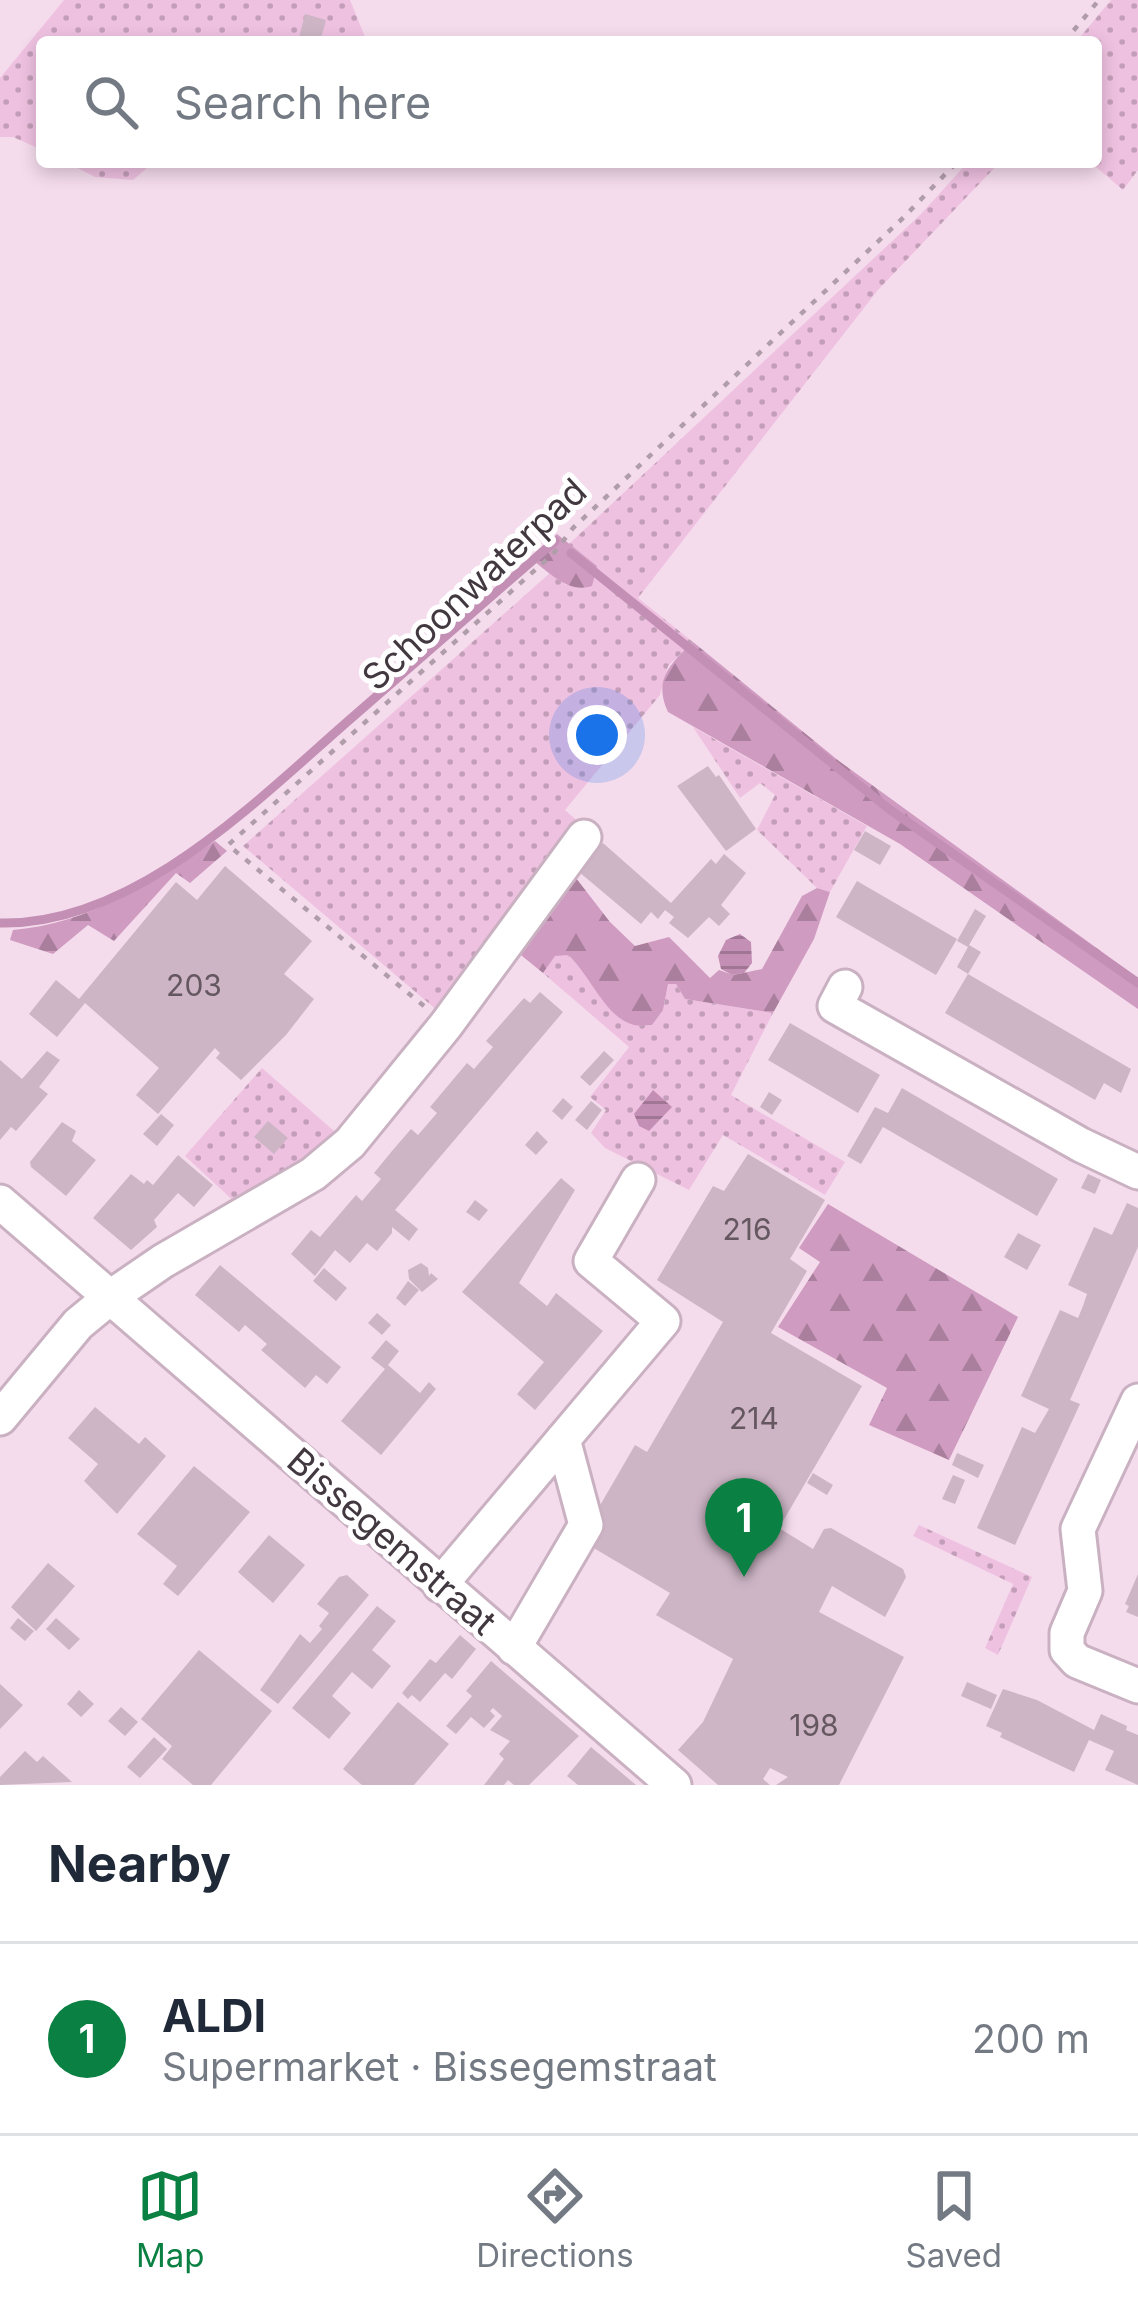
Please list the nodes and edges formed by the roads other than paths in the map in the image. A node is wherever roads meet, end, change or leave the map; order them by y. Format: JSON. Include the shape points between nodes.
{"nodes":[{"id":1,"x":584,"y":837,"type":"dead end"},
{"id":2,"x":845,"y":987,"type":"dead end"},
{"id":3,"x":1138,"y":1172,"type":"edge"},
{"id":4,"x":638,"y":1180,"type":"dead end"},
{"id":5,"x":0,"y":1202,"type":"edge"},
{"id":6,"x":112,"y":1296,"type":"junction"},
{"id":7,"x":1138,"y":1401,"type":"edge"},
{"id":8,"x":0,"y":1418,"type":"edge"},
{"id":9,"x":563,"y":1439,"type":"junction"},
{"id":10,"x":440,"y":1585,"type":"junction"},
{"id":11,"x":514,"y":1648,"type":"junction"},
{"id":12,"x":1138,"y":1686,"type":"edge"},
{"id":13,"x":674,"y":1785,"type":"edge"}],
"edges":[{"from":1,"to":6,"type":"street","via":[[350,1143]]},
{"from":2,"to":3,"type":"street","via":[[835,1006]]},
{"from":4,"to":9,"type":"street","via":[[591,1261],[663,1322]]},
{"from":5,"to":6,"type":"street","name":"Bissegemstraat"},
{"from":6,"to":8,"type":"street"},
{"from":6,"to":10,"type":"street","name":"Bissegemstraat"},
{"from":7,"to":12,"type":"street","via":[[1078,1529],[1085,1591],[1067,1634],[1077,1661]]},
{"from":9,"to":10,"type":"street"},
{"from":9,"to":11,"type":"street","via":[[586,1525]]},
{"from":10,"to":11,"type":"street","name":"Bissegemstraat"},
{"from":11,"to":13,"type":"street","name":"Bissegemstraat"}]}
